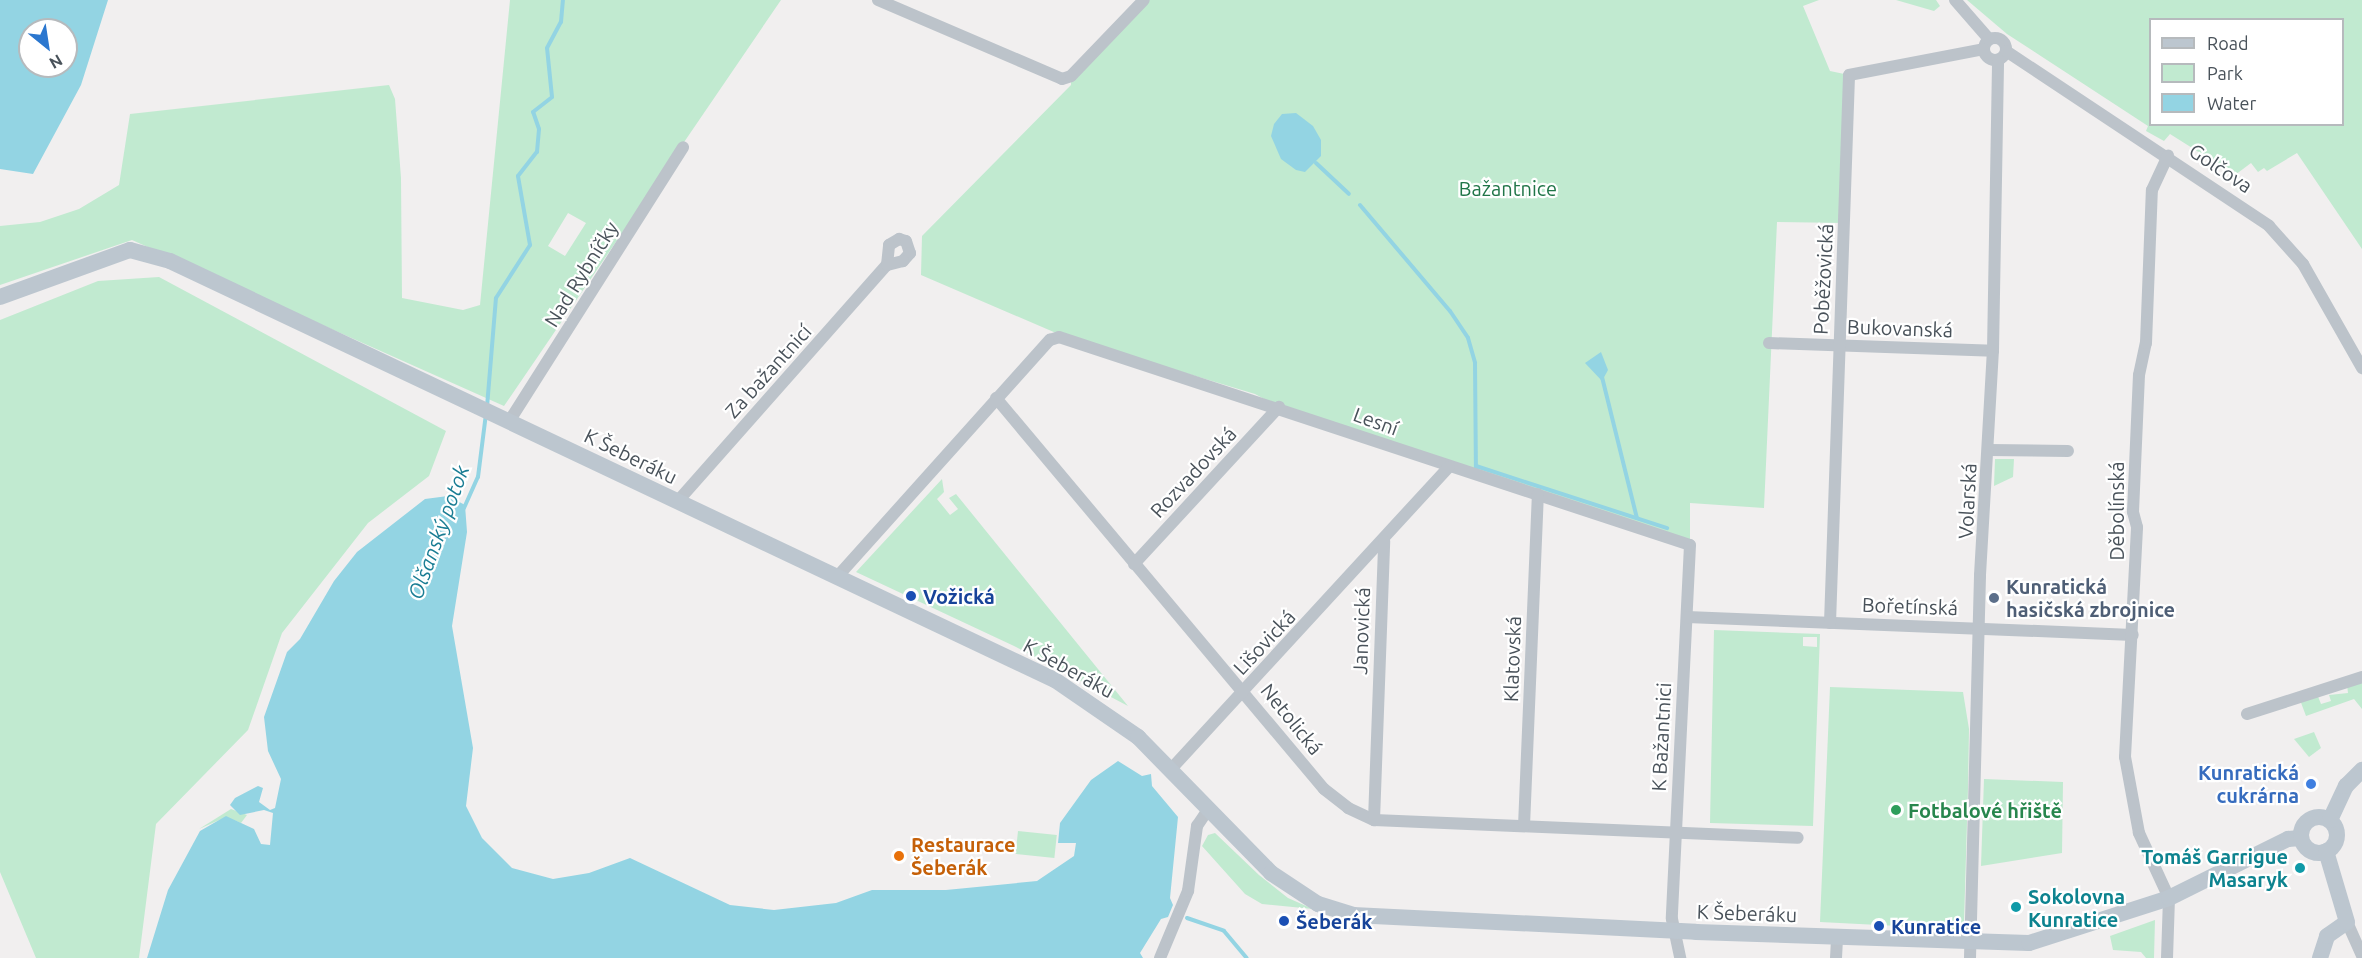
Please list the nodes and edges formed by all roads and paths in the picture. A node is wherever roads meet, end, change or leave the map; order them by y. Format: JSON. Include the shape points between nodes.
{"nodes":[{"id":1,"x":878,"y":0,"type":"edge"},
{"id":2,"x":1144,"y":0,"type":"edge"},
{"id":3,"x":1955,"y":0,"type":"edge"},
{"id":4,"x":899,"y":4,"type":"edge"},
{"id":5,"x":1986,"y":44,"type":"junction"},
{"id":6,"x":2002,"y":55,"type":"junction"},
{"id":7,"x":683,"y":147,"type":"dead end"},
{"id":8,"x":2168,"y":156,"type":"junction"},
{"id":9,"x":887,"y":265,"type":"dead end"},
{"id":10,"x":0,"y":297,"type":"edge"},
{"id":11,"x":1769,"y":343,"type":"dead end"},
{"id":12,"x":1838,"y":345,"type":"junction"},
{"id":13,"x":1993,"y":351,"type":"junction"},
{"id":14,"x":2362,"y":368,"type":"edge"},
{"id":15,"x":996,"y":398,"type":"junction"},
{"id":16,"x":1279,"y":407,"type":"junction"},
{"id":17,"x":510,"y":420,"type":"junction"},
{"id":18,"x":1989,"y":450,"type":"junction"},
{"id":19,"x":2068,"y":451,"type":"dead end"},
{"id":20,"x":1449,"y":467,"type":"junction"},
{"id":21,"x":1539,"y":494,"type":"junction"},
{"id":22,"x":677,"y":502,"type":"junction"},
{"id":23,"x":1384,"y":541,"type":"junction"},
{"id":24,"x":1690,"y":545,"type":"joint"},
{"id":25,"x":1134,"y":564,"type":"junction"},
{"id":26,"x":837,"y":577,"type":"junction"},
{"id":27,"x":1687,"y":617,"type":"junction"},
{"id":28,"x":1830,"y":623,"type":"junction"},
{"id":29,"x":1979,"y":629,"type":"junction"},
{"id":30,"x":2133,"y":635,"type":"junction"},
{"id":31,"x":2362,"y":677,"type":"edge"},
{"id":32,"x":1244,"y":692,"type":"junction"},
{"id":33,"x":2247,"y":714,"type":"dead end"},
{"id":34,"x":1172,"y":768,"type":"junction"},
{"id":35,"x":2362,"y":770,"type":"edge"},
{"id":36,"x":1209,"y":808,"type":"junction"},
{"id":37,"x":1374,"y":820,"type":"junction"},
{"id":38,"x":2330,"y":820,"type":"junction"},
{"id":39,"x":1524,"y":826,"type":"junction"},
{"id":40,"x":1677,"y":833,"type":"junction"},
{"id":41,"x":1798,"y":838,"type":"dead end"},
{"id":42,"x":2301,"y":838,"type":"junction"},
{"id":43,"x":2326,"y":851,"type":"junction"},
{"id":44,"x":2169,"y":898,"type":"junction"},
{"id":45,"x":2347,"y":922,"type":"junction"},
{"id":46,"x":1675,"y":931,"type":"junction"},
{"id":47,"x":1838,"y":938,"type":"junction"},
{"id":48,"x":1971,"y":951,"type":"edge"},
{"id":49,"x":2362,"y":955,"type":"edge"},
{"id":50,"x":1160,"y":958,"type":"edge"},
{"id":51,"x":1680,"y":958,"type":"edge"},
{"id":52,"x":1836,"y":958,"type":"edge"},
{"id":53,"x":2168,"y":958,"type":"edge"},
{"id":54,"x":2320,"y":958,"type":"edge"}],
"edges":[{"from":1,"to":4,"type":"street"},
{"from":2,"to":4,"type":"street","via":[[1071,76],[1062,79]]},
{"from":3,"to":5,"type":"street"},
{"from":5,"to":6,"type":"street","via":[[1988,58]]},
{"from":5,"to":6,"type":"street","via":[[2001,39]]},
{"from":5,"to":12,"type":"street","name":"Poběžovická","via":[[1849,75]]},
{"from":6,"to":8,"type":"street","name":"Golčova"},
{"from":6,"to":13,"type":"street","name":"Volarská"},
{"from":7,"to":17,"type":"street","name":"Nad Rybníčky"},
{"from":8,"to":14,"type":"street","name":"Golčova","via":[[2250,211],[2292,250]]},
{"from":8,"to":30,"type":"street","name":"Děbolínská","via":[[2152,190],[2134,489],[2137,527]]},
{"from":9,"to":22,"type":"street","name":"Za bažantnicí"},
{"from":10,"to":17,"type":"street","name":"K Šeberáku","via":[[118,253],[150,253]]},
{"from":11,"to":12,"type":"street","name":"Bukovanská"},
{"from":12,"to":13,"type":"street","name":"Bukovanská"},
{"from":12,"to":28,"type":"street","name":"Poběžovická"},
{"from":13,"to":18,"type":"street","name":"Volarská"},
{"from":15,"to":16,"type":"street","name":"Lesní","via":[[1050,340],[1059,337]]},
{"from":15,"to":25,"type":"street","name":"Netolická"},
{"from":15,"to":26,"type":"street"},
{"from":16,"to":20,"type":"street","name":"Lesní"},
{"from":16,"to":25,"type":"street","name":"Rozvadovská"},
{"from":17,"to":22,"type":"street","name":"K Šeberáku"},
{"from":18,"to":19,"type":"street"},
{"from":18,"to":29,"type":"street","name":"Volarská"},
{"from":20,"to":21,"type":"street","name":"Lesní"},
{"from":20,"to":23,"type":"street"},
{"from":21,"to":24,"type":"street","name":"Lesní"},
{"from":21,"to":39,"type":"street","name":"Klatovská"},
{"from":22,"to":26,"type":"street","name":"K Šeberáku"},
{"from":23,"to":32,"type":"street","name":"Lišovická"},
{"from":23,"to":37,"type":"street","name":"Janovická"},
{"from":24,"to":27,"type":"street","name":"K Bažantnici"},
{"from":25,"to":32,"type":"street","name":"Netolická"},
{"from":26,"to":34,"type":"street","name":"K Šeberáku","via":[[1075,692],[1118,721]]},
{"from":27,"to":28,"type":"street","name":"Bořetínská"},
{"from":27,"to":40,"type":"street","name":"K Bažantnici"},
{"from":28,"to":29,"type":"street","name":"Bořetínská"},
{"from":29,"to":30,"type":"street","name":"Bořetínská"},
{"from":29,"to":48,"type":"street","name":"Volarská"},
{"from":30,"to":44,"type":"street","name":"Děbolínská","via":[[2125,757],[2139,833]]},
{"from":31,"to":33,"type":"street"},
{"from":32,"to":34,"type":"street","name":"Lišovická"},
{"from":32,"to":37,"type":"street","name":"Netolická","via":[[1324,789],[1348,808]]},
{"from":34,"to":36,"type":"street","name":"K Šeberáku"},
{"from":35,"to":38,"type":"street","via":[[2346,786]]},
{"from":36,"to":46,"type":"street","name":"K Šeberáku","via":[[1271,873],[1318,904],[1342,912],[1400,919]]},
{"from":36,"to":50,"type":"street","via":[[1197,826],[1191,882]]},
{"from":37,"to":39,"type":"street","name":"Netolická"},
{"from":38,"to":42,"type":"street","via":[[2322,816],[2308,820]]},
{"from":38,"to":43,"type":"street","via":[[2337,837]]},
{"from":39,"to":40,"type":"street","name":"Netolická"},
{"from":40,"to":41,"type":"street","name":"Netolická"},
{"from":40,"to":46,"type":"street","name":"K Bažantnici"},
{"from":42,"to":43,"type":"street","via":[[2312,851]]},
{"from":42,"to":44,"type":"street","name":"K Šeberáku","via":[[2288,839]]},
{"from":43,"to":45,"type":"street"},
{"from":44,"to":48,"type":"street","name":"K Šeberáku","via":[[2056,936]]},
{"from":44,"to":53,"type":"street"},
{"from":45,"to":49,"type":"street"},
{"from":45,"to":54,"type":"street","via":[[2327,936]]},
{"from":46,"to":47,"type":"street","name":"K Šeberáku"},
{"from":46,"to":51,"type":"street","name":"K Bažantnici"},
{"from":47,"to":48,"type":"street","name":"K Šeberáku"},
{"from":47,"to":52,"type":"street"}]}
